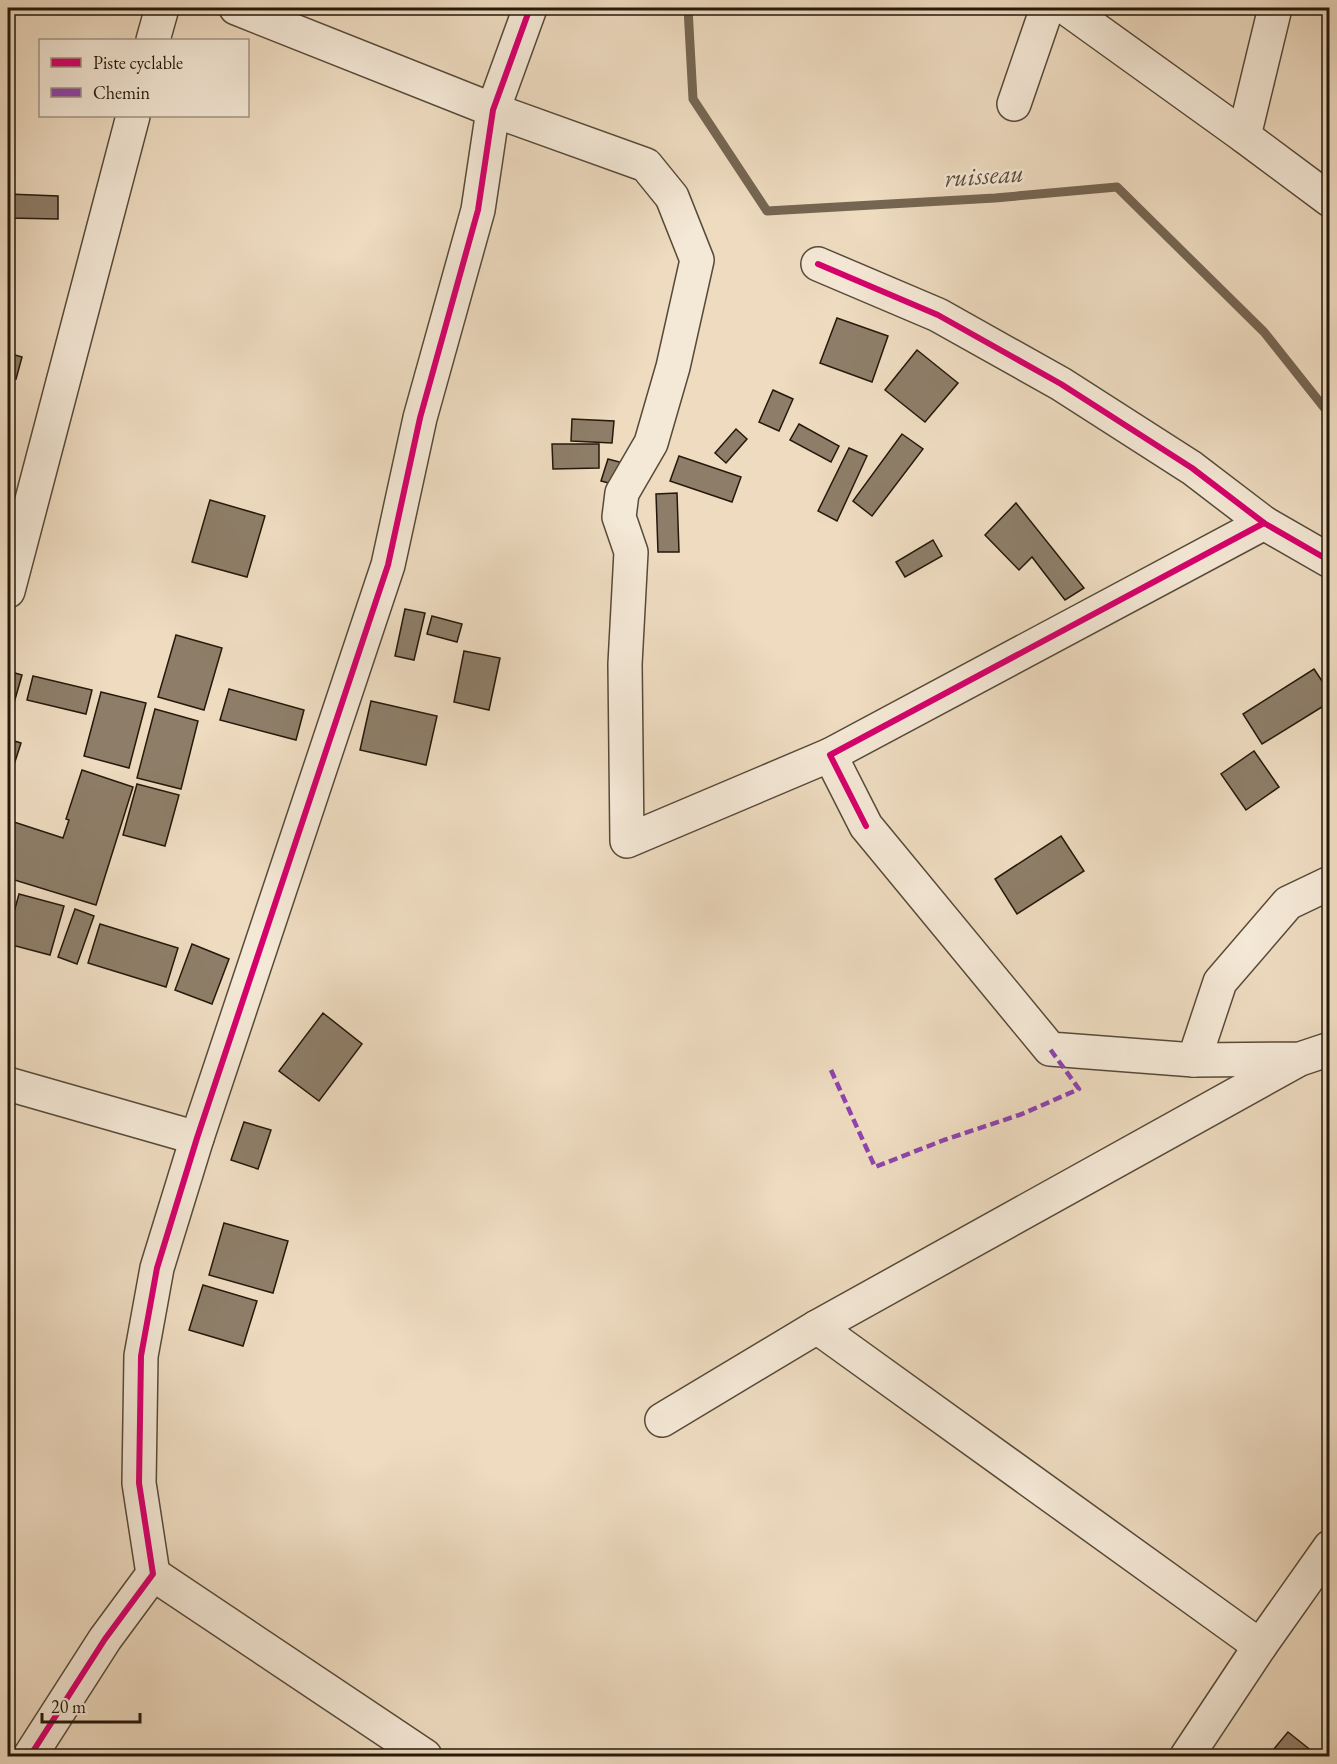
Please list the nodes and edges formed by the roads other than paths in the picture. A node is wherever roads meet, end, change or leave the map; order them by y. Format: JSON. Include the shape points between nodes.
{"nodes":[{"id":1,"x":162,"y":8,"type":"edge"},
{"id":2,"x":236,"y":8,"type":"edge"},
{"id":3,"x":530,"y":8,"type":"edge"},
{"id":4,"x":1047,"y":8,"type":"edge"},
{"id":5,"x":1066,"y":8,"type":"edge"},
{"id":6,"x":1275,"y":8,"type":"edge"},
{"id":7,"x":153,"y":39,"type":"edge"},
{"id":8,"x":1014,"y":104,"type":"dead end"},
{"id":9,"x":493,"y":110,"type":"junction"},
{"id":10,"x":133,"y":117,"type":"edge"},
{"id":11,"x":1244,"y":136,"type":"junction"},
{"id":12,"x":1329,"y":200,"type":"edge"},
{"id":13,"x":818,"y":264,"type":"dead end"},
{"id":14,"x":1264,"y":523,"type":"junction"},
{"id":15,"x":1329,"y":561,"type":"edge"},
{"id":16,"x":8,"y":591,"type":"edge"},
{"id":17,"x":830,"y":755,"type":"junction"},
{"id":18,"x":1329,"y":883,"type":"edge"},
{"id":19,"x":1315,"y":1054,"type":"edge"},
{"id":20,"x":1194,"y":1060,"type":"junction"},
{"id":21,"x":8,"y":1084,"type":"edge"},
{"id":22,"x":197,"y":1137,"type":"junction"},
{"id":23,"x":817,"y":1327,"type":"junction"},
{"id":24,"x":662,"y":1420,"type":"dead end"},
{"id":25,"x":1329,"y":1547,"type":"edge"},
{"id":26,"x":153,"y":1574,"type":"junction"},
{"id":27,"x":1260,"y":1646,"type":"junction"},
{"id":28,"x":30,"y":1756,"type":"edge"},
{"id":29,"x":425,"y":1756,"type":"edge"},
{"id":30,"x":1187,"y":1756,"type":"edge"}],
"edges":[{"from":1,"to":7,"type":"street"},
{"from":2,"to":9,"type":"street"},
{"from":3,"to":9,"type":"street"},
{"from":4,"to":8,"type":"street"},
{"from":5,"to":11,"type":"street"},
{"from":6,"to":11,"type":"street"},
{"from":9,"to":17,"type":"street","via":[[646,165],[672,197],[697,260],[651,443],[622,493],[619,517],[631,552],[625,664],[627,841]]},
{"from":9,"to":22,"type":"street","via":[[478,210],[420,418],[388,565]]},
{"from":10,"to":16,"type":"street"},
{"from":11,"to":12,"type":"street"},
{"from":13,"to":14,"type":"street","via":[[938,315],[1061,384],[1192,468]]},
{"from":14,"to":15,"type":"street"},
{"from":14,"to":17,"type":"street"},
{"from":17,"to":20,"type":"street","via":[[866,826],[1050,1049]]},
{"from":18,"to":20,"type":"street","via":[[1288,903],[1220,982]]},
{"from":19,"to":20,"type":"street"},
{"from":19,"to":23,"type":"street"},
{"from":21,"to":22,"type":"street"},
{"from":22,"to":26,"type":"street","via":[[157,1268],[141,1356],[139,1483]]},
{"from":23,"to":24,"type":"street"},
{"from":23,"to":27,"type":"street"},
{"from":25,"to":27,"type":"street"},
{"from":26,"to":28,"type":"street","via":[[105,1639]]},
{"from":26,"to":29,"type":"street"},
{"from":27,"to":30,"type":"street"}]}
